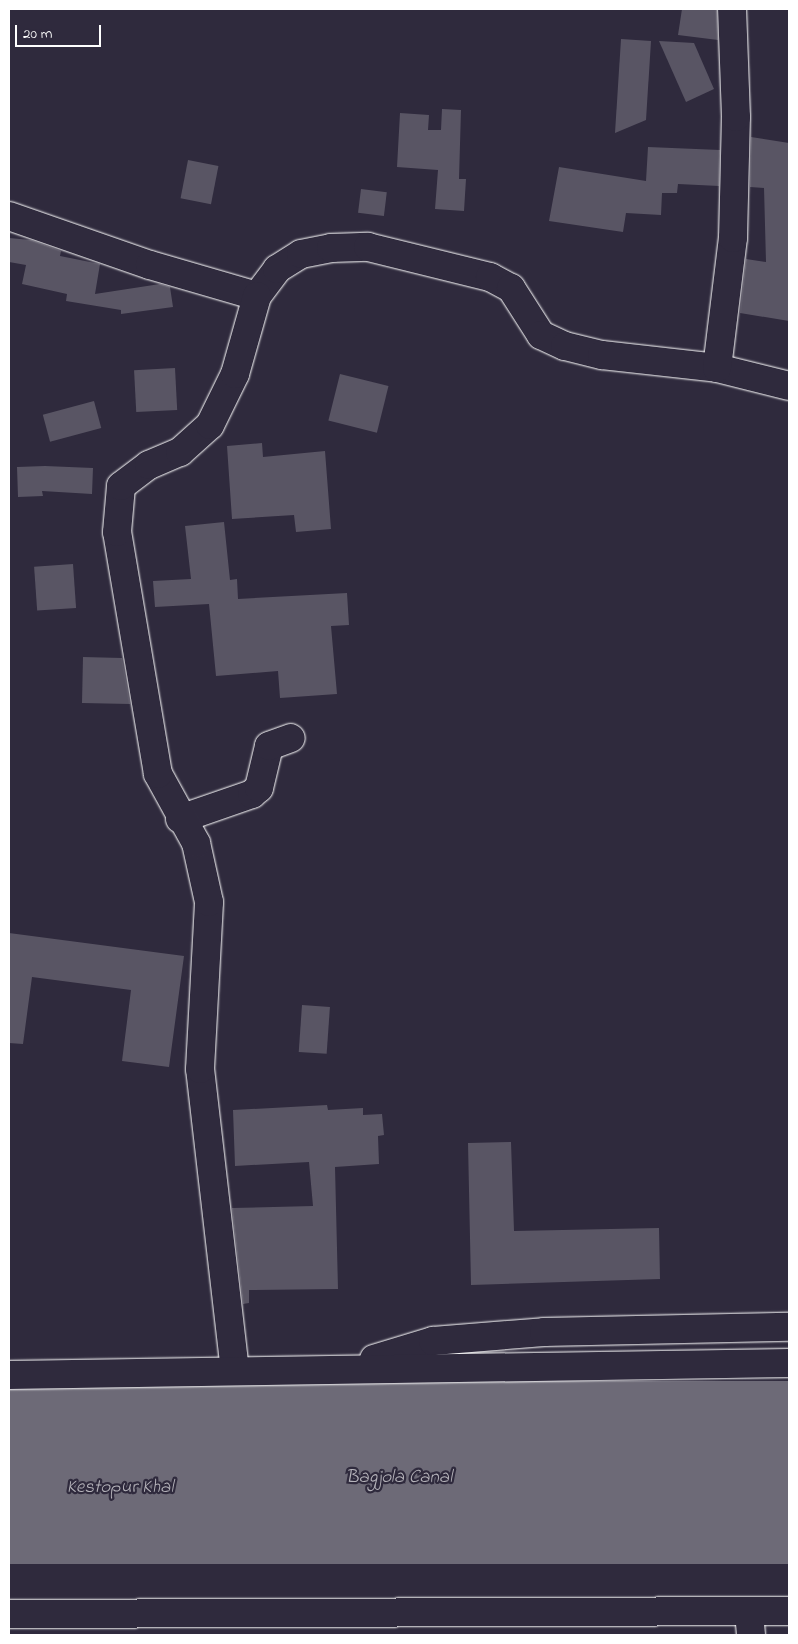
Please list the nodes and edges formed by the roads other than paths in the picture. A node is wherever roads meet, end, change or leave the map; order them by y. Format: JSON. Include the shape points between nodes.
{"nodes":[{"id":1,"x":732,"y":9,"type":"edge"},
{"id":2,"x":9,"y":216,"type":"edge"},
{"id":3,"x":257,"y":296,"type":"junction"},
{"id":4,"x":717,"y":368,"type":"junction"},
{"id":5,"x":789,"y":386,"type":"edge"},
{"id":6,"x":291,"y":738,"type":"dead end"},
{"id":7,"x":180,"y":819,"type":"junction"},
{"id":8,"x":789,"y":1327,"type":"edge"},
{"id":9,"x":789,"y":1363,"type":"edge"},
{"id":10,"x":344,"y":1368,"type":"junction"},
{"id":11,"x":235,"y":1371,"type":"junction"},
{"id":12,"x":9,"y":1375,"type":"edge"},
{"id":13,"x":789,"y":1610,"type":"edge"},
{"id":14,"x":9,"y":1614,"type":"edge"},
{"id":15,"x":750,"y":1624,"type":"edge"}],
"edges":[{"from":1,"to":4,"type":"street","via":[[736,116],[733,238]]},
{"from":2,"to":3,"type":"street","via":[[150,265]]},
{"from":3,"to":4,"type":"street","via":[[277,269],[301,254],[331,248],[368,247],[490,277],[511,288],[541,335],[565,346],[602,355]]},
{"from":3,"to":7,"type":"street","via":[[235,374],[210,426],[180,452],[149,465],[121,486],[117,532],[128,618],[158,774]]},
{"from":4,"to":5,"type":"street"},
{"from":6,"to":7,"type":"street","via":[[269,746],[259,788],[252,794]]},
{"from":7,"to":11,"type":"street","via":[[196,843],[209,902],[200,1069]]},
{"from":8,"to":10,"type":"street","via":[[544,1332],[433,1342]]},
{"from":9,"to":10,"type":"street"},
{"from":10,"to":11,"type":"street"},
{"from":11,"to":12,"type":"street"},
{"from":13,"to":15,"type":"street"},
{"from":14,"to":15,"type":"street"}]}
